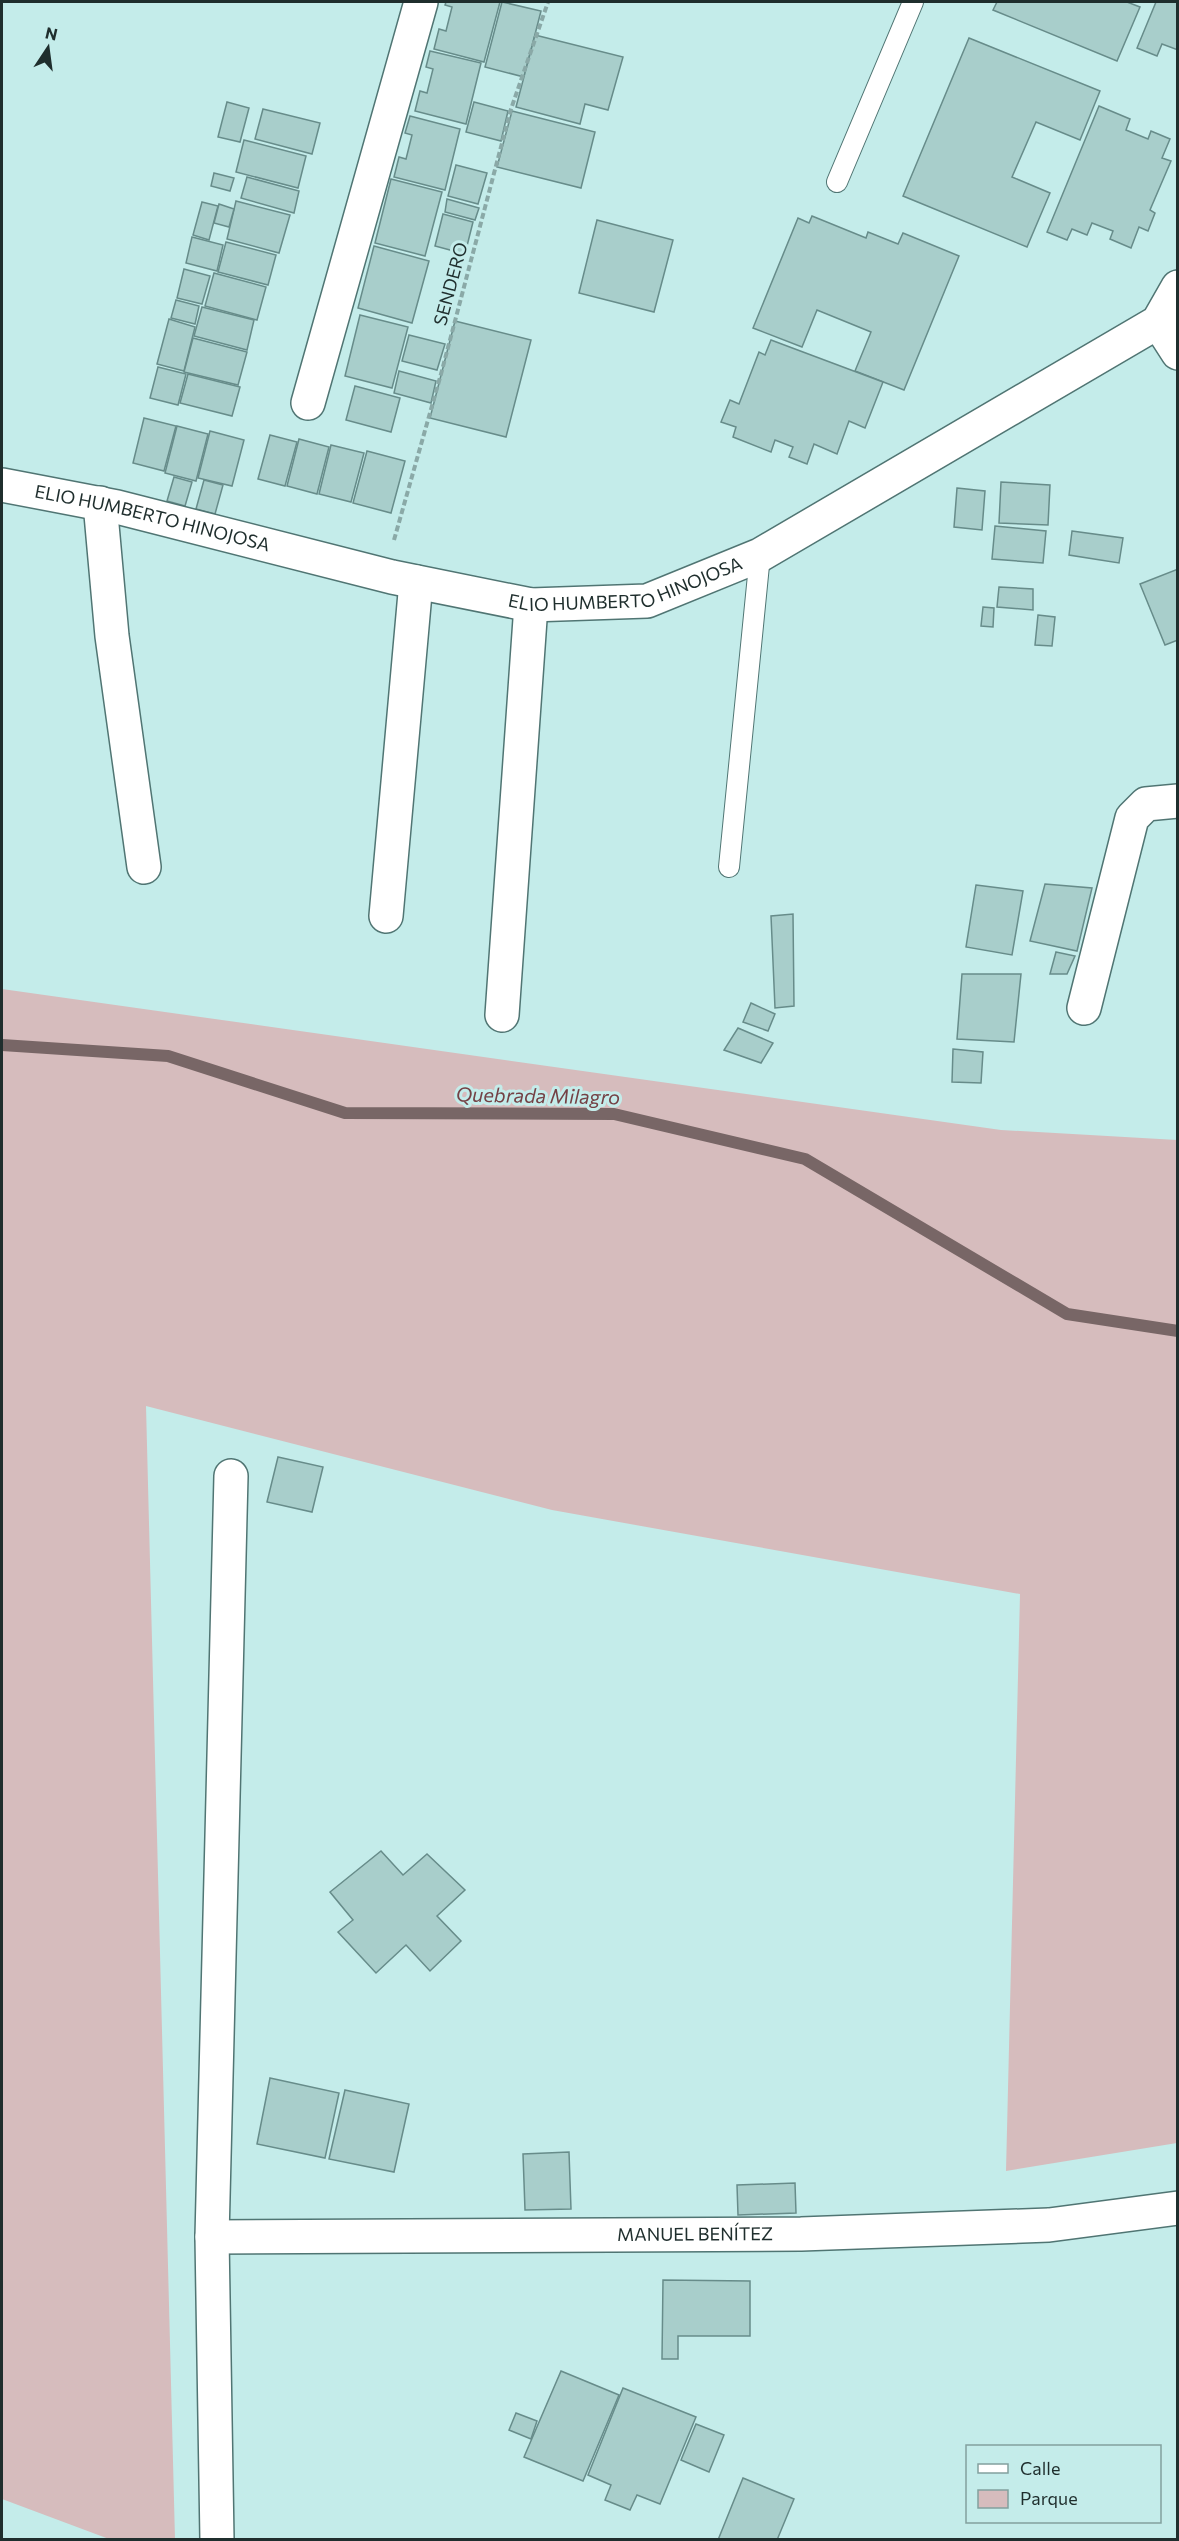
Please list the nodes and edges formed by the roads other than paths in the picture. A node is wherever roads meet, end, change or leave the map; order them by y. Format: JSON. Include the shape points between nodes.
{"nodes":[{"id":1,"x":421,"y":2,"type":"edge"},
{"id":2,"x":913,"y":2,"type":"edge"},
{"id":3,"x":837,"y":182,"type":"dead end"},
{"id":4,"x":1178,"y":287,"type":"edge"},
{"id":5,"x":1158,"y":322,"type":"junction"},
{"id":6,"x":1178,"y":353,"type":"edge"},
{"id":7,"x":308,"y":403,"type":"dead end"},
{"id":8,"x":2,"y":485,"type":"edge"},
{"id":9,"x":100,"y":503,"type":"junction"},
{"id":10,"x":760,"y":555,"type":"junction"},
{"id":11,"x":404,"y":579,"type":"junction"},
{"id":12,"x":531,"y":605,"type":"junction"},
{"id":13,"x":1178,"y":801,"type":"edge"},
{"id":14,"x":144,"y":867,"type":"dead end"},
{"id":15,"x":729,"y":867,"type":"dead end"},
{"id":16,"x":386,"y":916,"type":"dead end"},
{"id":17,"x":1084,"y":1008,"type":"dead end"},
{"id":18,"x":502,"y":1015,"type":"dead end"},
{"id":19,"x":231,"y":1476,"type":"dead end"},
{"id":20,"x":1178,"y":2208,"type":"edge"},
{"id":21,"x":212,"y":2237,"type":"junction"},
{"id":22,"x":217,"y":2540,"type":"edge"}],
"edges":[{"from":1,"to":7,"type":"street"},
{"from":2,"to":3,"type":"lane"},
{"from":4,"to":5,"type":"street","name":"ELIO HUMBERTO HINOJOSA"},
{"from":5,"to":6,"type":"street"},
{"from":5,"to":10,"type":"street","name":"ELIO HUMBERTO HINOJOSA"},
{"from":8,"to":9,"type":"street","name":"ELIO HUMBERTO HINOJOSA"},
{"from":9,"to":11,"type":"street","name":"ELIO HUMBERTO HINOJOSA"},
{"from":9,"to":14,"type":"street","via":[[112,636]]},
{"from":10,"to":12,"type":"street","name":"ELIO HUMBERTO HINOJOSA","via":[[647,600]]},
{"from":10,"to":15,"type":"lane"},
{"from":11,"to":12,"type":"street","name":"ELIO HUMBERTO HINOJOSA"},
{"from":11,"to":16,"type":"street"},
{"from":12,"to":18,"type":"street"},
{"from":13,"to":17,"type":"street","via":[[1146,804],[1132,818]]},
{"from":19,"to":21,"type":"street"},
{"from":20,"to":21,"type":"street","name":"MANUEL BENÍTEZ","via":[[1049,2225],[801,2234]]},
{"from":21,"to":22,"type":"street"}]}
